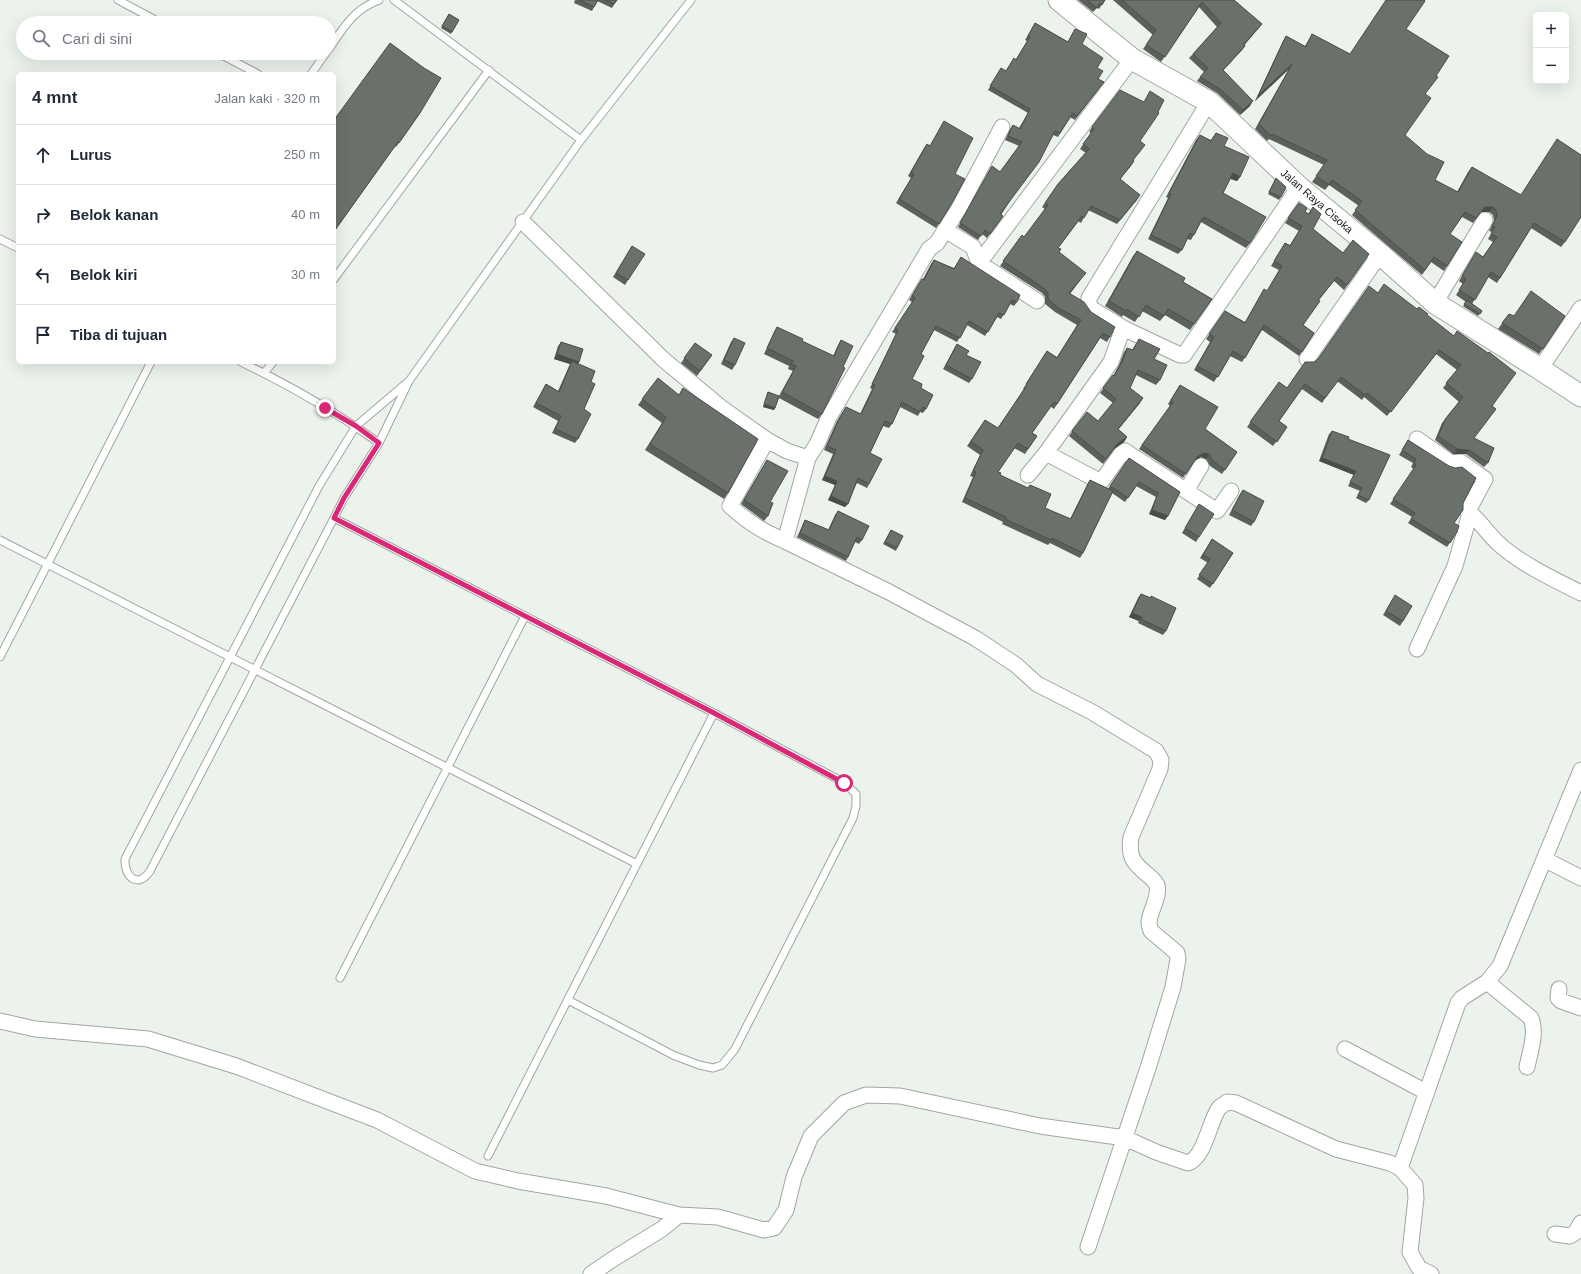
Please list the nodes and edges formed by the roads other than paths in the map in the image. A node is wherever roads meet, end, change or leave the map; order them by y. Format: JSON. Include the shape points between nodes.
{"nodes":[{"id":1,"x":118,"y":0,"type":"edge"},
{"id":2,"x":379,"y":0,"type":"edge"},
{"id":3,"x":394,"y":0,"type":"edge"},
{"id":4,"x":691,"y":0,"type":"edge"},
{"id":5,"x":1059,"y":0,"type":"edge"},
{"id":6,"x":148,"y":16,"type":"edge"},
{"id":7,"x":336,"y":39,"type":"edge"},
{"id":8,"x":1132,"y":59,"type":"junction"},
{"id":9,"x":231,"y":60,"type":"edge"},
{"id":10,"x":321,"y":60,"type":"edge"},
{"id":11,"x":489,"y":70,"type":"junction"},
{"id":12,"x":254,"y":72,"type":"edge"},
{"id":13,"x":312,"y":72,"type":"edge"},
{"id":14,"x":1209,"y":102,"type":"junction"},
{"id":15,"x":1002,"y":127,"type":"dead end"},
{"id":16,"x":581,"y":140,"type":"junction"},
{"id":17,"x":1299,"y":187,"type":"junction"},
{"id":18,"x":1485,"y":220,"type":"dead end"},
{"id":19,"x":523,"y":222,"type":"junction"},
{"id":20,"x":945,"y":230,"type":"junction"},
{"id":21,"x":0,"y":239,"type":"edge"},
{"id":22,"x":16,"y":247,"type":"edge"},
{"id":23,"x":1380,"y":254,"type":"junction"},
{"id":24,"x":979,"y":263,"type":"junction"},
{"id":25,"x":336,"y":276,"type":"edge"},
{"id":26,"x":1037,"y":301,"type":"dead end"},
{"id":27,"x":1435,"y":303,"type":"junction"},
{"id":28,"x":1581,"y":308,"type":"edge"},
{"id":29,"x":1123,"y":328,"type":"junction"},
{"id":30,"x":1307,"y":359,"type":"dead end"},
{"id":31,"x":150,"y":364,"type":"edge"},
{"id":32,"x":245,"y":364,"type":"edge"},
{"id":33,"x":271,"y":364,"type":"edge"},
{"id":34,"x":1540,"y":369,"type":"junction"},
{"id":35,"x":264,"y":373,"type":"junction"},
{"id":36,"x":410,"y":381,"type":"junction"},
{"id":37,"x":1581,"y":396,"type":"edge"},
{"id":38,"x":356,"y":426,"type":"junction"},
{"id":39,"x":1417,"y":439,"type":"dead end"},
{"id":40,"x":768,"y":440,"type":"junction"},
{"id":41,"x":379,"y":443,"type":"junction"},
{"id":42,"x":1046,"y":453,"type":"junction"},
{"id":43,"x":808,"y":458,"type":"junction"},
{"id":44,"x":1201,"y":466,"type":"dead end"},
{"id":45,"x":1028,"y":475,"type":"dead end"},
{"id":46,"x":1231,"y":491,"type":"dead end"},
{"id":47,"x":1186,"y":492,"type":"junction"},
{"id":48,"x":1470,"y":513,"type":"junction"},
{"id":49,"x":334,"y":518,"type":"junction"},
{"id":50,"x":0,"y":540,"type":"edge"},
{"id":51,"x":785,"y":541,"type":"junction"},
{"id":52,"x":47,"y":564,"type":"junction"},
{"id":53,"x":1581,"y":593,"type":"edge"},
{"id":54,"x":525,"y":616,"type":"junction"},
{"id":55,"x":1416,"y":649,"type":"dead end"},
{"id":56,"x":0,"y":657,"type":"edge"},
{"id":57,"x":230,"y":658,"type":"junction"},
{"id":58,"x":255,"y":670,"type":"junction"},
{"id":59,"x":714,"y":713,"type":"junction"},
{"id":60,"x":448,"y":766,"type":"junction"},
{"id":61,"x":1581,"y":770,"type":"edge"},
{"id":62,"x":1544,"y":859,"type":"junction"},
{"id":63,"x":637,"y":864,"type":"junction"},
{"id":64,"x":1581,"y":878,"type":"edge"},
{"id":65,"x":340,"y":978,"type":"dead end"},
{"id":66,"x":1487,"y":982,"type":"junction"},
{"id":67,"x":1559,"y":989,"type":"dead end"},
{"id":68,"x":568,"y":1000,"type":"junction"},
{"id":69,"x":1581,"y":1008,"type":"edge"},
{"id":70,"x":0,"y":1021,"type":"edge"},
{"id":71,"x":1346,"y":1049,"type":"dead end"},
{"id":72,"x":1527,"y":1067,"type":"dead end"},
{"id":73,"x":1426,"y":1092,"type":"junction"},
{"id":74,"x":1125,"y":1138,"type":"junction"},
{"id":75,"x":488,"y":1156,"type":"dead end"},
{"id":76,"x":1400,"y":1168,"type":"junction"},
{"id":77,"x":679,"y":1214,"type":"junction"},
{"id":78,"x":1581,"y":1223,"type":"edge"},
{"id":79,"x":1555,"y":1234,"type":"dead end"},
{"id":80,"x":1088,"y":1246,"type":"dead end"},
{"id":81,"x":591,"y":1274,"type":"edge"},
{"id":82,"x":1431,"y":1274,"type":"edge"}],
"edges":[{"from":1,"to":6,"type":"lane"},
{"from":2,"to":7,"type":"lane","via":[[352,17]]},
{"from":3,"to":11,"type":"lane"},
{"from":4,"to":16,"type":"lane"},
{"from":5,"to":8,"type":"street","name":"Jalan Raya Cisoka"},
{"from":8,"to":14,"type":"street","name":"Jalan Raya Cisoka"},
{"from":8,"to":24,"type":"street"},
{"from":9,"to":12,"type":"lane"},
{"from":10,"to":13,"type":"lane"},
{"from":11,"to":16,"type":"lane"},
{"from":11,"to":25,"type":"lane"},
{"from":14,"to":17,"type":"street","name":"Jalan Raya Cisoka"},
{"from":14,"to":29,"type":"street","via":[[1089,298],[1092,309]]},
{"from":15,"to":20,"type":"street"},
{"from":16,"to":19,"type":"lane"},
{"from":17,"to":23,"type":"street","name":"Jalan Raya Cisoka"},
{"from":17,"to":29,"type":"street","via":[[1184,355]]},
{"from":18,"to":27,"type":"street"},
{"from":19,"to":36,"type":"lane"},
{"from":19,"to":40,"type":"street","via":[[664,360],[723,409]]},
{"from":20,"to":24,"type":"street","via":[[973,247]]},
{"from":20,"to":43,"type":"street","via":[[937,243],[929,249],[829,417]]},
{"from":21,"to":22,"type":"lane"},
{"from":23,"to":27,"type":"street","name":"Jalan Raya Cisoka"},
{"from":23,"to":30,"type":"street"},
{"from":24,"to":26,"type":"street"},
{"from":27,"to":34,"type":"street","name":"Jalan Raya Cisoka"},
{"from":28,"to":34,"type":"street"},
{"from":29,"to":42,"type":"street","via":[[1111,362]]},
{"from":31,"to":52,"type":"lane"},
{"from":32,"to":35,"type":"lane"},
{"from":33,"to":35,"type":"lane"},
{"from":34,"to":37,"type":"street","name":"Jalan Raya Cisoka"},
{"from":35,"to":38,"type":"lane"},
{"from":36,"to":38,"type":"lane"},
{"from":36,"to":41,"type":"lane"},
{"from":38,"to":41,"type":"lane"},
{"from":38,"to":57,"type":"lane","via":[[319,486]]},
{"from":39,"to":48,"type":"street","via":[[1451,462],[1462,462],[1485,479],[1468,512]]},
{"from":40,"to":43,"type":"street","via":[[787,451]]},
{"from":40,"to":51,"type":"street","via":[[730,506],[764,532]]},
{"from":41,"to":49,"type":"lane"},
{"from":42,"to":45,"type":"street"},
{"from":42,"to":47,"type":"street","via":[[1101,482],[1121,454],[1126,451]]},
{"from":43,"to":51,"type":"street"},
{"from":44,"to":47,"type":"street"},
{"from":46,"to":47,"type":"street","via":[[1217,511]]},
{"from":48,"to":53,"type":"street","via":[[1505,549],[1532,568]]},
{"from":48,"to":55,"type":"street","via":[[1455,566]]},
{"from":49,"to":54,"type":"lane"},
{"from":49,"to":58,"type":"lane"},
{"from":50,"to":52,"type":"lane"},
{"from":51,"to":74,"type":"street","via":[[975,638],[1016,665],[1037,684],[1092,712],[1156,751],[1161,760],[1160,769],[1131,837],[1130,855],[1157,886],[1149,922],[1151,931],[1177,953],[1178,959],[1173,987]]},
{"from":52,"to":56,"type":"lane"},
{"from":52,"to":57,"type":"lane"},
{"from":54,"to":59,"type":"lane"},
{"from":54,"to":60,"type":"lane"},
{"from":57,"to":58,"type":"lane"},
{"from":57,"to":58,"type":"lane","via":[[125,859],[128,875],[136,880],[145,879],[150,871]]},
{"from":58,"to":60,"type":"lane"},
{"from":59,"to":63,"type":"lane"},
{"from":59,"to":68,"type":"lane","via":[[844,783],[856,794],[853,818],[846,832],[735,1048],[722,1065],[713,1068],[674,1055]]},
{"from":60,"to":63,"type":"lane"},
{"from":60,"to":65,"type":"lane"},
{"from":61,"to":62,"type":"street"},
{"from":62,"to":64,"type":"street"},
{"from":62,"to":66,"type":"street","via":[[1500,966]]},
{"from":63,"to":68,"type":"lane"},
{"from":66,"to":72,"type":"street","via":[[1531,1018],[1534,1025]]},
{"from":66,"to":73,"type":"street","via":[[1458,1003]]},
{"from":67,"to":69,"type":"street","via":[[1558,998],[1561,1001]]},
{"from":68,"to":75,"type":"lane"},
{"from":70,"to":77,"type":"street","via":[[34,1029],[148,1039],[236,1066],[377,1120],[475,1171],[606,1196]]},
{"from":71,"to":73,"type":"street"},
{"from":73,"to":76,"type":"street"},
{"from":74,"to":76,"type":"street","via":[[1188,1164],[1193,1162],[1220,1108],[1227,1102],[1236,1103],[1336,1149]]},
{"from":74,"to":77,"type":"street","via":[[1040,1126],[900,1096],[866,1095],[844,1103],[811,1136],[794,1177],[786,1210],[774,1228],[764,1230],[718,1217]]},
{"from":74,"to":80,"type":"street"},
{"from":76,"to":82,"type":"street","via":[[1415,1185],[1410,1252],[1419,1268]]},
{"from":77,"to":81,"type":"street","via":[[662,1229]]},
{"from":78,"to":79,"type":"street","via":[[1570,1236]]}]}
